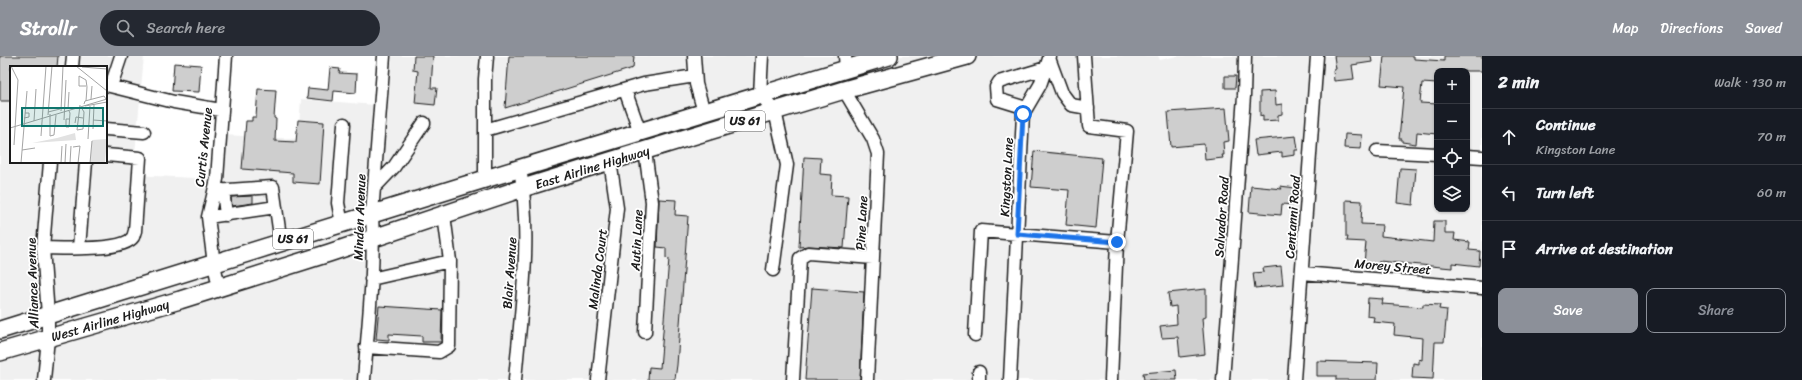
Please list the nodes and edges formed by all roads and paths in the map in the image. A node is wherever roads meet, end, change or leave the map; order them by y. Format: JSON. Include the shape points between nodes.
{"nodes":[{"id":1,"x":73,"y":56,"type":"edge"},
{"id":2,"x":121,"y":56,"type":"edge"},
{"id":3,"x":226,"y":56,"type":"edge"},
{"id":4,"x":384,"y":56,"type":"edge"},
{"id":5,"x":487,"y":56,"type":"edge"},
{"id":6,"x":694,"y":56,"type":"edge"},
{"id":7,"x":762,"y":56,"type":"edge"},
{"id":8,"x":889,"y":56,"type":"edge"},
{"id":9,"x":1084,"y":56,"type":"edge"},
{"id":10,"x":1245,"y":56,"type":"edge"},
{"id":11,"x":1317,"y":56,"type":"edge"},
{"id":12,"x":959,"y":57,"type":"edge"},
{"id":13,"x":1048,"y":61,"type":"edge"},
{"id":14,"x":845,"y":62,"type":"edge"},
{"id":15,"x":72,"y":66,"type":"edge"},
{"id":16,"x":695,"y":76,"type":"junction"},
{"id":17,"x":109,"y":85,"type":"edge"},
{"id":18,"x":625,"y":90,"type":"junction"},
{"id":19,"x":844,"y":90,"type":"junction"},
{"id":20,"x":760,"y":95,"type":"junction"},
{"id":21,"x":1026,"y":108,"type":"junction"},
{"id":22,"x":1088,"y":108,"type":"junction"},
{"id":23,"x":221,"y":110,"type":"junction"},
{"id":24,"x":775,"y":111,"type":"junction"},
{"id":25,"x":704,"y":112,"type":"junction"},
{"id":26,"x":424,"y":123,"type":"dead end"},
{"id":27,"x":344,"y":124,"type":"dead end"},
{"id":28,"x":107,"y":129,"type":"edge"},
{"id":29,"x":485,"y":130,"type":"junction"},
{"id":30,"x":144,"y":132,"type":"dead end"},
{"id":31,"x":640,"y":132,"type":"junction"},
{"id":32,"x":645,"y":151,"type":"junction"},
{"id":33,"x":1377,"y":151,"type":"dead end"},
{"id":34,"x":1434,"y":154,"type":"edge"},
{"id":35,"x":107,"y":155,"type":"edge"},
{"id":36,"x":1470,"y":156,"type":"edge"},
{"id":37,"x":1482,"y":157,"type":"edge"},
{"id":38,"x":610,"y":161,"type":"junction"},
{"id":39,"x":50,"y":163,"type":"edge"},
{"id":40,"x":86,"y":163,"type":"edge"},
{"id":41,"x":520,"y":168,"type":"junction"},
{"id":42,"x":485,"y":179,"type":"junction"},
{"id":43,"x":374,"y":188,"type":"junction"},
{"id":44,"x":523,"y":188,"type":"junction"},
{"id":45,"x":219,"y":191,"type":"junction"},
{"id":46,"x":276,"y":208,"type":"junction"},
{"id":47,"x":372,"y":214,"type":"junction"},
{"id":48,"x":226,"y":215,"type":"junction"},
{"id":49,"x":444,"y":215,"type":"junction"},
{"id":50,"x":208,"y":217,"type":"junction"},
{"id":51,"x":342,"y":224,"type":"junction"},
{"id":52,"x":1017,"y":234,"type":"junction"},
{"id":53,"x":374,"y":239,"type":"junction"},
{"id":54,"x":1117,"y":242,"type":"junction"},
{"id":55,"x":281,"y":243,"type":"junction"},
{"id":56,"x":43,"y":248,"type":"junction"},
{"id":57,"x":79,"y":248,"type":"junction"},
{"id":58,"x":873,"y":258,"type":"junction"},
{"id":59,"x":450,"y":261,"type":"junction"},
{"id":60,"x":214,"y":264,"type":"junction"},
{"id":61,"x":773,"y":270,"type":"dead end"},
{"id":62,"x":1302,"y":273,"type":"junction"},
{"id":63,"x":371,"y":279,"type":"junction"},
{"id":64,"x":219,"y":288,"type":"junction"},
{"id":65,"x":1482,"y":288,"type":"edge"},
{"id":66,"x":48,"y":315,"type":"junction"},
{"id":67,"x":0,"y":330,"type":"edge"},
{"id":68,"x":645,"y":332,"type":"dead end"},
{"id":69,"x":975,"y":335,"type":"dead end"},
{"id":70,"x":48,"y":338,"type":"junction"},
{"id":71,"x":366,"y":347,"type":"junction"},
{"id":72,"x":0,"y":352,"type":"edge"},
{"id":73,"x":44,"y":380,"type":"edge"},
{"id":74,"x":364,"y":380,"type":"edge"},
{"id":75,"x":515,"y":380,"type":"edge"},
{"id":76,"x":598,"y":380,"type":"edge"},
{"id":77,"x":793,"y":380,"type":"edge"},
{"id":78,"x":867,"y":380,"type":"edge"},
{"id":79,"x":1010,"y":380,"type":"edge"},
{"id":80,"x":1111,"y":380,"type":"edge"},
{"id":81,"x":1223,"y":380,"type":"edge"},
{"id":82,"x":1294,"y":380,"type":"edge"}],
"edges":[{"from":1,"to":15,"type":"street"},
{"from":2,"to":17,"type":"street"},
{"from":3,"to":23,"type":"street","name":"Curtis Avenue"},
{"from":4,"to":43,"type":"street","name":"Minden Avenue"},
{"from":5,"to":29,"type":"street"},
{"from":6,"to":16,"type":"street"},
{"from":7,"to":20,"type":"street"},
{"from":8,"to":14,"type":"highway","name":"East Airline Highway","number":"US 61"},
{"from":9,"to":22,"type":"street"},
{"from":10,"to":81,"type":"street","name":"Salvador Road"},
{"from":11,"to":62,"type":"street","name":"Centanni Road"},
{"from":12,"to":19,"type":"highway","name":"East Airline Highway","number":"US 61"},
{"from":13,"to":21,"type":"street","name":"Kingston Lane","via":[[1040,85]]},
{"from":13,"to":21,"type":"street","via":[[999,82],[996,87],[997,99]]},
{"from":13,"to":22,"type":"street","via":[[1062,93],[1071,105]]},
{"from":14,"to":20,"type":"highway","name":"East Airline Highway","number":"US 61"},
{"from":16,"to":18,"type":"street"},
{"from":16,"to":25,"type":"street"},
{"from":17,"to":23,"type":"street","via":[[174,102]]},
{"from":18,"to":29,"type":"street"},
{"from":18,"to":31,"type":"street"},
{"from":19,"to":24,"type":"highway","name":"East Airline Highway","number":"US 61"},
{"from":19,"to":58,"type":"street","name":"Pine Lane","via":[[873,139],[878,154]]},
{"from":20,"to":24,"type":"street"},
{"from":20,"to":25,"type":"highway","name":"East Airline Highway","number":"US 61"},
{"from":21,"to":52,"type":"street","name":"Kingston Lane","via":[[1023,114]]},
{"from":22,"to":54,"type":"street","via":[[1089,126],[1127,131]]},
{"from":23,"to":45,"type":"street","name":"Curtis Avenue","via":[[217,179]]},
{"from":24,"to":32,"type":"highway","name":"East Airline Highway","number":"US 61"},
{"from":24,"to":61,"type":"street","via":[[788,165]]},
{"from":25,"to":31,"type":"highway","name":"East Airline Highway","number":"US 61"},
{"from":26,"to":43,"type":"street","via":[[394,167]]},
{"from":27,"to":51,"type":"street","via":[[338,203]]},
{"from":28,"to":30,"type":"street"},
{"from":29,"to":42,"type":"street"},
{"from":31,"to":41,"type":"highway","name":"East Airline Highway","number":"US 61"},
{"from":32,"to":38,"type":"highway","name":"East Airline Highway","number":"US 61"},
{"from":32,"to":68,"type":"street","name":"Autin Lane","via":[[652,202]]},
{"from":33,"to":34,"type":"street"},
{"from":35,"to":57,"type":"street","via":[[140,158],[135,231],[133,237],[121,244]]},
{"from":36,"to":37,"type":"street"},
{"from":38,"to":44,"type":"highway","name":"East Airline Highway","number":"US 61"},
{"from":38,"to":76,"type":"street","name":"Malinda Court","via":[[617,208]]},
{"from":39,"to":56,"type":"street","name":"Alliance Avenue"},
{"from":40,"to":57,"type":"street"},
{"from":41,"to":42,"type":"highway","name":"East Airline Highway","number":"US 61"},
{"from":41,"to":44,"type":"street","name":"Blair Avenue"},
{"from":42,"to":47,"type":"highway","name":"East Airline Highway","number":"US 61"},
{"from":43,"to":47,"type":"street","name":"Minden Avenue"},
{"from":44,"to":49,"type":"highway","name":"East Airline Highway","number":"US 61"},
{"from":44,"to":75,"type":"street","name":"Blair Avenue","via":[[527,241]]},
{"from":45,"to":46,"type":"street","via":[[273,187]]},
{"from":45,"to":48,"type":"street"},
{"from":45,"to":50,"type":"street","name":"Curtis Avenue"},
{"from":46,"to":48,"type":"street"},
{"from":46,"to":55,"type":"street"},
{"from":47,"to":51,"type":"highway","name":"East Airline Highway","number":"US 61"},
{"from":47,"to":53,"type":"street","name":"Minden Avenue"},
{"from":48,"to":50,"type":"street"},
{"from":49,"to":53,"type":"highway","name":"East Airline Highway","number":"US 61"},
{"from":49,"to":59,"type":"street"},
{"from":50,"to":60,"type":"street","name":"Curtis Avenue"},
{"from":51,"to":55,"type":"highway","name":"East Airline Highway","number":"US 61"},
{"from":52,"to":54,"type":"street"},
{"from":52,"to":69,"type":"street","via":[[981,231]]},
{"from":52,"to":79,"type":"street","name":"Kingston Lane"},
{"from":53,"to":63,"type":"street","name":"Minden Avenue"},
{"from":53,"to":64,"type":"highway","name":"East Airline Highway","number":"US 61"},
{"from":54,"to":80,"type":"street"},
{"from":55,"to":60,"type":"highway","name":"East Airline Highway","number":"US 61"},
{"from":56,"to":57,"type":"street"},
{"from":56,"to":66,"type":"street","name":"Alliance Avenue"},
{"from":58,"to":77,"type":"street","via":[[808,253],[800,258]]},
{"from":58,"to":78,"type":"street","name":"Pine Lane"},
{"from":59,"to":63,"type":"street"},
{"from":59,"to":71,"type":"street","via":[[448,346],[439,352]]},
{"from":60,"to":64,"type":"street","name":"Curtis Avenue"},
{"from":60,"to":66,"type":"highway","name":"West Airline Highway","number":"US 61"},
{"from":62,"to":65,"type":"street","name":"Morey Street"},
{"from":62,"to":82,"type":"street","name":"Centanni Road"},
{"from":63,"to":71,"type":"street","name":"Minden Avenue"},
{"from":64,"to":70,"type":"highway","name":"West Airline Highway","number":"US 61"},
{"from":66,"to":67,"type":"highway","name":"West Airline Highway","number":"US 61"},
{"from":66,"to":70,"type":"street","name":"Alliance Avenue"},
{"from":70,"to":72,"type":"highway","name":"West Airline Highway","number":"US 61"},
{"from":70,"to":73,"type":"street","name":"Alliance Avenue"},
{"from":71,"to":74,"type":"street","name":"Minden Avenue"}]}
